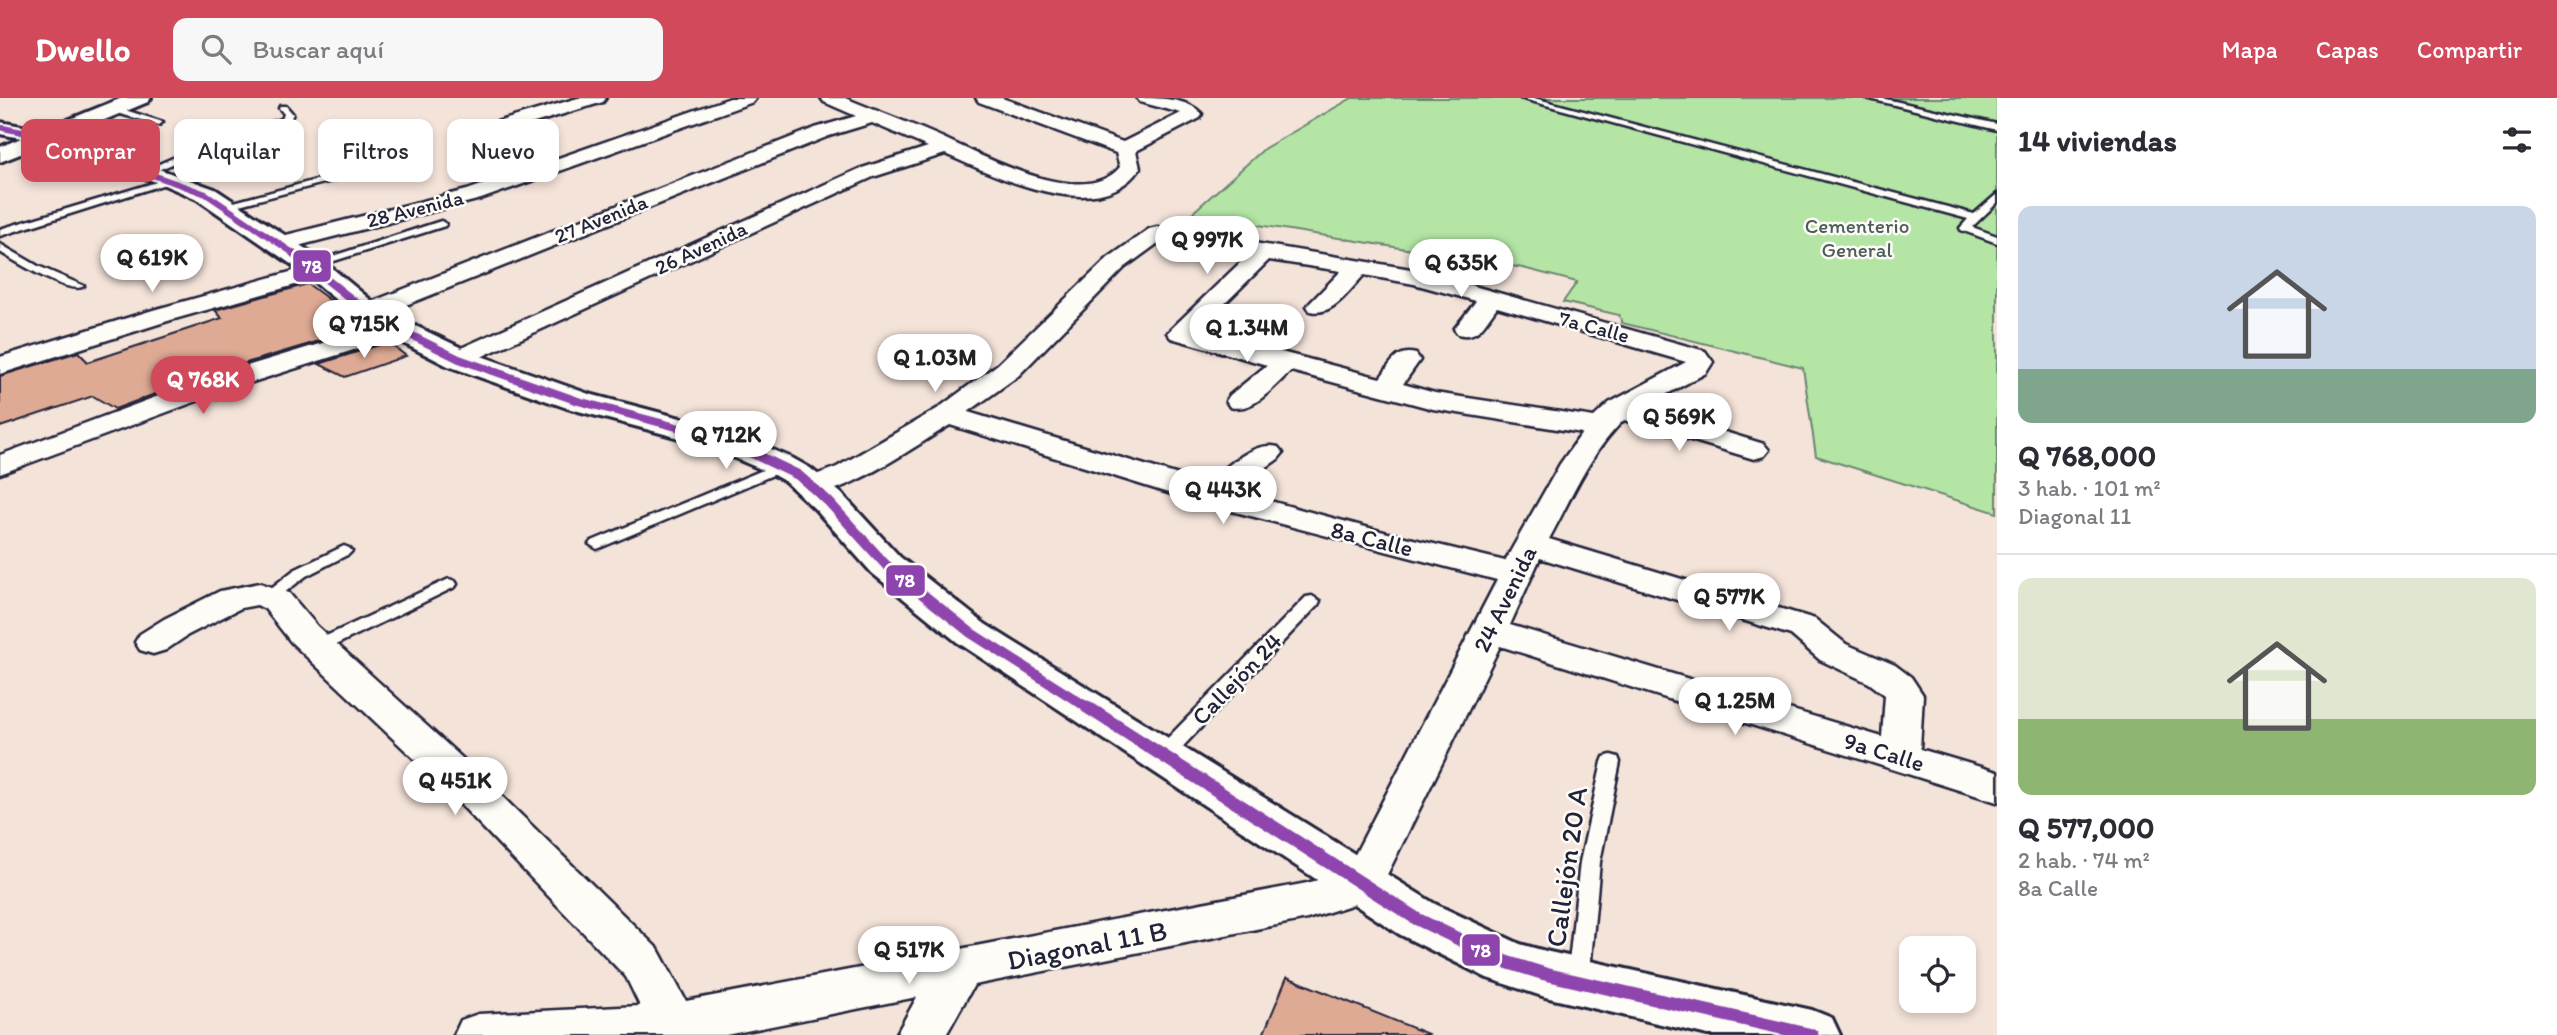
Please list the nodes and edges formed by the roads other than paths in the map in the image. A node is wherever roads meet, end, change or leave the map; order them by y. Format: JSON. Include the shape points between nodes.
{"nodes":[{"id":1,"x":597,"y":98,"type":"edge"},
{"id":2,"x":747,"y":98,"type":"edge"},
{"id":3,"x":830,"y":98,"type":"edge"},
{"id":4,"x":985,"y":98,"type":"edge"},
{"id":5,"x":1146,"y":98,"type":"edge"},
{"id":6,"x":1524,"y":98,"type":"edge"},
{"id":7,"x":1870,"y":98,"type":"edge"},
{"id":8,"x":133,"y":101,"type":"edge"},
{"id":9,"x":283,"y":108,"type":"dead end"},
{"id":10,"x":873,"y":109,"type":"junction"},
{"id":11,"x":90,"y":119,"type":"edge"},
{"id":12,"x":148,"y":119,"type":"edge"},
{"id":13,"x":528,"y":119,"type":"edge"},
{"id":14,"x":2,"y":127,"type":"edge"},
{"id":15,"x":1997,"y":127,"type":"edge"},
{"id":16,"x":21,"y":131,"type":"edge"},
{"id":17,"x":21,"y":147,"type":"edge"},
{"id":18,"x":948,"y":147,"type":"junction"},
{"id":19,"x":1126,"y":150,"type":"junction"},
{"id":20,"x":0,"y":155,"type":"edge"},
{"id":21,"x":161,"y":176,"type":"junction"},
{"id":22,"x":330,"y":182,"type":"edge"},
{"id":23,"x":1997,"y":197,"type":"edge"},
{"id":24,"x":227,"y":214,"type":"junction"},
{"id":25,"x":1973,"y":217,"type":"junction"},
{"id":26,"x":441,"y":225,"type":"dead end"},
{"id":27,"x":0,"y":233,"type":"edge"},
{"id":28,"x":1157,"y":234,"type":"joint"},
{"id":29,"x":1997,"y":240,"type":"edge"},
{"id":30,"x":278,"y":244,"type":"junction"},
{"id":31,"x":0,"y":247,"type":"edge"},
{"id":32,"x":1265,"y":251,"type":"junction"},
{"id":33,"x":1359,"y":267,"type":"junction"},
{"id":34,"x":315,"y":268,"type":"junction"},
{"id":35,"x":78,"y":286,"type":"dead end"},
{"id":36,"x":1491,"y":298,"type":"junction"},
{"id":37,"x":1318,"y":306,"type":"dead end"},
{"id":38,"x":381,"y":320,"type":"junction"},
{"id":39,"x":1466,"y":329,"type":"dead end"},
{"id":40,"x":459,"y":359,"type":"junction"},
{"id":41,"x":1407,"y":360,"type":"dead end"},
{"id":42,"x":1700,"y":360,"type":"joint"},
{"id":43,"x":1285,"y":363,"type":"junction"},
{"id":44,"x":0,"y":366,"type":"edge"},
{"id":45,"x":1386,"y":389,"type":"junction"},
{"id":46,"x":1240,"y":401,"type":"dead end"},
{"id":47,"x":947,"y":415,"type":"junction"},
{"id":48,"x":1610,"y":418,"type":"junction"},
{"id":49,"x":1754,"y":450,"type":"dead end"},
{"id":50,"x":1268,"y":453,"type":"dead end"},
{"id":51,"x":0,"y":465,"type":"edge"},
{"id":52,"x":782,"y":466,"type":"junction"},
{"id":53,"x":813,"y":487,"type":"junction"},
{"id":54,"x":1208,"y":495,"type":"junction"},
{"id":55,"x":597,"y":544,"type":"dead end"},
{"id":56,"x":344,"y":551,"type":"dead end"},
{"id":57,"x":1523,"y":559,"type":"junction"},
{"id":58,"x":449,"y":584,"type":"dead end"},
{"id":59,"x":269,"y":596,"type":"junction"},
{"id":60,"x":1312,"y":601,"type":"dead end"},
{"id":61,"x":1490,"y":631,"type":"junction"},
{"id":62,"x":153,"y":642,"type":"dead end"},
{"id":63,"x":317,"y":647,"type":"junction"},
{"id":64,"x":1161,"y":757,"type":"junction"},
{"id":65,"x":1900,"y":757,"type":"junction"},
{"id":66,"x":1611,"y":762,"type":"dead end"},
{"id":67,"x":1997,"y":787,"type":"edge"},
{"id":68,"x":1361,"y":885,"type":"junction"},
{"id":69,"x":958,"y":971,"type":"junction"},
{"id":70,"x":1578,"y":982,"type":"junction"},
{"id":71,"x":730,"y":1023,"type":"edge"},
{"id":72,"x":666,"y":1026,"type":"junction"},
{"id":73,"x":478,"y":1035,"type":"edge"},
{"id":74,"x":920,"y":1035,"type":"edge"},
{"id":75,"x":1812,"y":1035,"type":"edge"}],
"edges":[{"from":1,"to":13,"type":"street"},
{"from":2,"to":30,"type":"street","name":"28 Avenida","via":[[474,195]]},
{"from":3,"to":10,"type":"street"},
{"from":4,"to":19,"type":"street"},
{"from":5,"to":19,"type":"street","via":[[1193,112]]},
{"from":6,"to":25,"type":"lane"},
{"from":7,"to":15,"type":"lane"},
{"from":8,"to":11,"type":"street"},
{"from":8,"to":12,"type":"lane","via":[[120,111]]},
{"from":8,"to":14,"type":"street"},
{"from":9,"to":21,"type":"lane","via":[[289,114],[285,121],[217,142]]},
{"from":10,"to":18,"type":"street"},
{"from":10,"to":38,"type":"street","name":"27 Avenida"},
{"from":14,"to":16,"type":"street"},
{"from":17,"to":20,"type":"street"},
{"from":18,"to":19,"type":"street","via":[[1029,182],[1067,189],[1120,179],[1130,169]]},
{"from":18,"to":40,"type":"street","name":"26 Avenida","via":[[866,173]]},
{"from":21,"to":24,"type":"street"},
{"from":21,"to":27,"type":"lane"},
{"from":22,"to":24,"type":"lane"},
{"from":23,"to":25,"type":"lane"},
{"from":24,"to":30,"type":"street"},
{"from":25,"to":29,"type":"lane","via":[[1967,230]]},
{"from":26,"to":34,"type":"lane"},
{"from":28,"to":32,"type":"street","name":"7a Calle"},
{"from":28,"to":47,"type":"street","via":[[1116,263],[1008,370]]},
{"from":30,"to":34,"type":"street"},
{"from":31,"to":35,"type":"lane","via":[[34,268]]},
{"from":32,"to":33,"type":"street","name":"7a Calle"},
{"from":32,"to":43,"type":"street","via":[[1180,333]]},
{"from":33,"to":36,"type":"street","name":"7a Calle"},
{"from":33,"to":37,"type":"street"},
{"from":34,"to":38,"type":"street"},
{"from":34,"to":44,"type":"street"},
{"from":36,"to":39,"type":"street"},
{"from":36,"to":42,"type":"street","name":"7a Calle"},
{"from":38,"to":40,"type":"street"},
{"from":38,"to":51,"type":"street","name":"27 Avenida"},
{"from":40,"to":52,"type":"street","via":[[578,401],[714,437]]},
{"from":41,"to":45,"type":"street"},
{"from":42,"to":48,"type":"street","name":"24 Avenida","via":[[1697,367]]},
{"from":43,"to":45,"type":"street"},
{"from":43,"to":46,"type":"street"},
{"from":45,"to":48,"type":"street","via":[[1457,406]]},
{"from":47,"to":53,"type":"street","via":[[861,466]]},
{"from":47,"to":54,"type":"street","name":"8a Calle"},
{"from":48,"to":49,"type":"street"},
{"from":48,"to":57,"type":"street","name":"24 Avenida","via":[[1575,464]]},
{"from":50,"to":54,"type":"street"},
{"from":52,"to":53,"type":"street"},
{"from":52,"to":55,"type":"lane"},
{"from":53,"to":64,"type":"street","via":[[923,598]]},
{"from":54,"to":57,"type":"street","name":"8a Calle","via":[[1371,540]]},
{"from":56,"to":59,"type":"lane","via":[[300,573]]},
{"from":57,"to":61,"type":"street","name":"24 Avenida"},
{"from":57,"to":65,"type":"street","name":"8a Calle","via":[[1803,626],[1835,654],[1900,688],[1904,695]]},
{"from":58,"to":63,"type":"lane"},
{"from":59,"to":62,"type":"street","via":[[232,599]]},
{"from":59,"to":63,"type":"street"},
{"from":60,"to":64,"type":"lane","name":"Callejón 24"},
{"from":61,"to":65,"type":"street","name":"9a Calle"},
{"from":61,"to":68,"type":"street","name":"24 Avenida"},
{"from":63,"to":72,"type":"street","via":[[457,776],[642,963],[665,1005]]},
{"from":64,"to":68,"type":"street"},
{"from":65,"to":67,"type":"street","name":"9a Calle"},
{"from":66,"to":70,"type":"lane","name":"Callejón 20 A","via":[[1590,862]]},
{"from":68,"to":69,"type":"street","name":"Diagonal 11 B","via":[[1307,901]]},
{"from":68,"to":70,"type":"street","via":[[1495,957]]},
{"from":69,"to":71,"type":"street","name":"Diagonal 11 B"},
{"from":69,"to":74,"type":"street"},
{"from":70,"to":75,"type":"street"},
{"from":71,"to":72,"type":"street","name":"Diagonal 11 B"},
{"from":72,"to":73,"type":"street","name":"Diagonal 11 B"}]}
